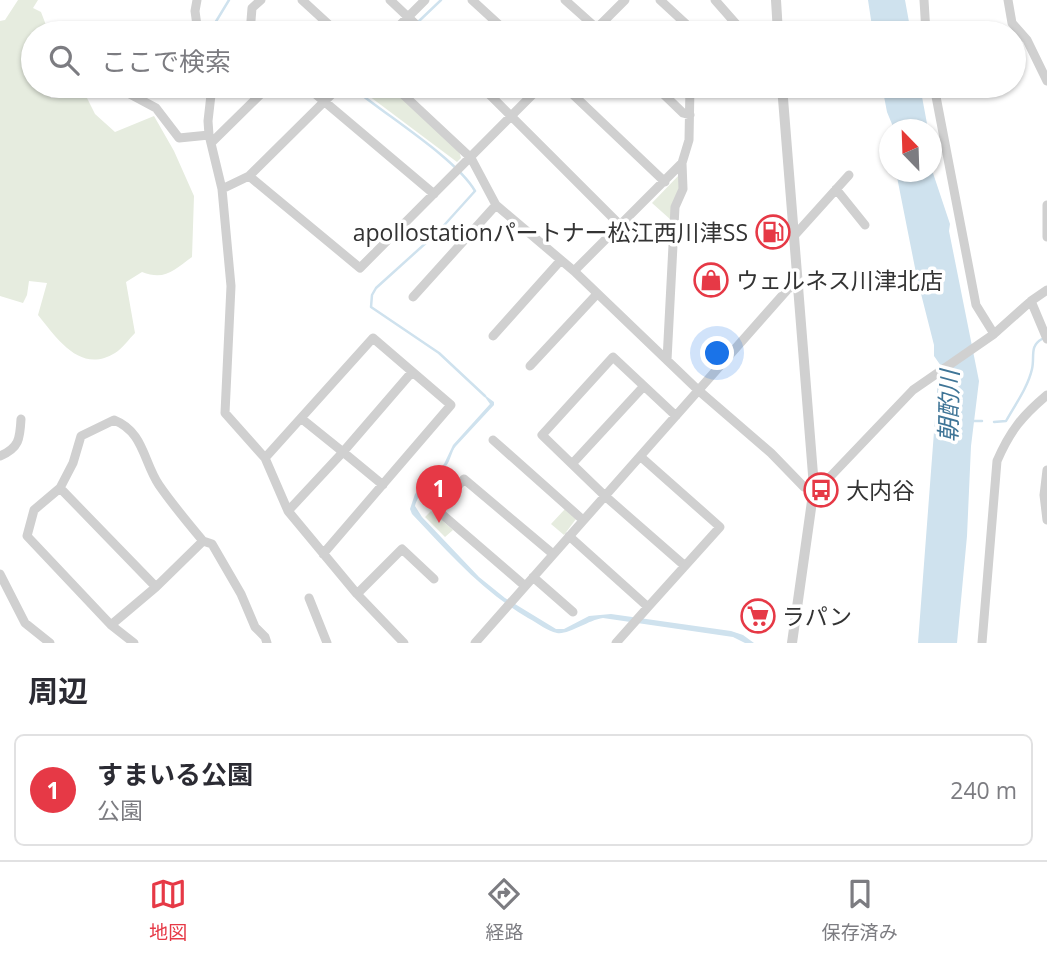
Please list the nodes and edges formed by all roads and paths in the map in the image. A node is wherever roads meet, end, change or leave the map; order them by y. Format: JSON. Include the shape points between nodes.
{"nodes":[{"id":1,"x":197,"y":0,"type":"edge"},
{"id":2,"x":261,"y":0,"type":"edge"},
{"id":3,"x":302,"y":0,"type":"edge"},
{"id":4,"x":390,"y":0,"type":"edge"},
{"id":5,"x":425,"y":0,"type":"edge"},
{"id":6,"x":565,"y":0,"type":"edge"},
{"id":7,"x":625,"y":0,"type":"edge"},
{"id":8,"x":660,"y":0,"type":"edge"},
{"id":9,"x":715,"y":0,"type":"edge"},
{"id":10,"x":776,"y":0,"type":"edge"},
{"id":11,"x":925,"y":0,"type":"edge"},
{"id":12,"x":1008,"y":0,"type":"edge"},
{"id":13,"x":478,"y":2,"type":"edge"},
{"id":14,"x":196,"y":21,"type":"edge"},
{"id":15,"x":251,"y":21,"type":"edge"},
{"id":16,"x":325,"y":21,"type":"edge"},
{"id":17,"x":413,"y":21,"type":"edge"},
{"id":18,"x":417,"y":21,"type":"edge"},
{"id":19,"x":496,"y":21,"type":"edge"},
{"id":20,"x":586,"y":21,"type":"edge"},
{"id":21,"x":607,"y":21,"type":"edge"},
{"id":22,"x":683,"y":21,"type":"edge"},
{"id":23,"x":733,"y":21,"type":"edge"},
{"id":24,"x":777,"y":21,"type":"edge"},
{"id":25,"x":926,"y":21,"type":"edge"},
{"id":26,"x":1012,"y":21,"type":"edge"},
{"id":27,"x":1026,"y":39,"type":"edge"},
{"id":28,"x":1047,"y":80,"type":"edge"},
{"id":29,"x":137,"y":98,"type":"edge"},
{"id":30,"x":211,"y":98,"type":"edge"},
{"id":31,"x":256,"y":98,"type":"edge"},
{"id":32,"x":320,"y":98,"type":"edge"},
{"id":33,"x":328,"y":98,"type":"edge"},
{"id":34,"x":407,"y":98,"type":"edge"},
{"id":35,"x":494,"y":98,"type":"edge"},
{"id":36,"x":529,"y":98,"type":"edge"},
{"id":37,"x":577,"y":98,"type":"edge"},
{"id":38,"x":667,"y":98,"type":"edge"},
{"id":39,"x":690,"y":98,"type":"edge"},
{"id":40,"x":783,"y":98,"type":"edge"},
{"id":41,"x":936,"y":98,"type":"edge"},
{"id":42,"x":324,"y":102,"type":"junction"},
{"id":43,"x":512,"y":115,"type":"junction"},
{"id":44,"x":690,"y":115,"type":"junction"},
{"id":45,"x":210,"y":139,"type":"junction"},
{"id":46,"x":471,"y":158,"type":"junction"},
{"id":47,"x":682,"y":163,"type":"junction"},
{"id":48,"x":849,"y":175,"type":"dead end"},
{"id":49,"x":249,"y":176,"type":"junction"},
{"id":50,"x":665,"y":182,"type":"junction"},
{"id":51,"x":222,"y":189,"type":"junction"},
{"id":52,"x":836,"y":189,"type":"junction"},
{"id":53,"x":435,"y":194,"type":"junction"},
{"id":54,"x":496,"y":205,"type":"junction"},
{"id":55,"x":1047,"y":205,"type":"edge"},
{"id":56,"x":865,"y":225,"type":"dead end"},
{"id":57,"x":621,"y":226,"type":"junction"},
{"id":58,"x":793,"y":236,"type":"junction"},
{"id":59,"x":1047,"y":237,"type":"edge"},
{"id":60,"x":561,"y":260,"type":"junction"},
{"id":61,"x":574,"y":271,"type":"junction"},
{"id":62,"x":797,"y":285,"type":"junction"},
{"id":63,"x":1047,"y":290,"type":"edge"},
{"id":64,"x":597,"y":293,"type":"junction"},
{"id":65,"x":413,"y":297,"type":"dead end"},
{"id":66,"x":1031,"y":301,"type":"junction"},
{"id":67,"x":493,"y":336,"type":"dead end"},
{"id":68,"x":989,"y":337,"type":"junction"},
{"id":69,"x":1047,"y":339,"type":"edge"},
{"id":70,"x":667,"y":360,"type":"junction"},
{"id":71,"x":530,"y":366,"type":"dead end"},
{"id":72,"x":412,"y":372,"type":"junction"},
{"id":73,"x":644,"y":386,"type":"junction"},
{"id":74,"x":698,"y":390,"type":"junction"},
{"id":75,"x":1047,"y":395,"type":"edge"},
{"id":76,"x":676,"y":416,"type":"junction"},
{"id":77,"x":21,"y":419,"type":"dead end"},
{"id":78,"x":302,"y":419,"type":"junction"},
{"id":79,"x":493,"y":440,"type":"dead end"},
{"id":80,"x":343,"y":452,"type":"junction"},
{"id":81,"x":0,"y":456,"type":"edge"},
{"id":82,"x":641,"y":457,"type":"junction"},
{"id":83,"x":265,"y":458,"type":"junction"},
{"id":84,"x":572,"y":464,"type":"junction"},
{"id":85,"x":1047,"y":470,"type":"edge"},
{"id":86,"x":383,"y":485,"type":"junction"},
{"id":87,"x":814,"y":487,"type":"junction"},
{"id":88,"x":60,"y":488,"type":"junction"},
{"id":89,"x":605,"y":496,"type":"junction"},
{"id":90,"x":288,"y":511,"type":"junction"},
{"id":91,"x":583,"y":520,"type":"junction"},
{"id":92,"x":1047,"y":520,"type":"edge"},
{"id":93,"x":569,"y":536,"type":"junction"},
{"id":94,"x":203,"y":541,"type":"junction"},
{"id":95,"x":323,"y":554,"type":"junction"},
{"id":96,"x":553,"y":554,"type":"junction"},
{"id":97,"x":685,"y":566,"type":"junction"},
{"id":98,"x":0,"y":575,"type":"edge"},
{"id":99,"x":533,"y":577,"type":"junction"},
{"id":100,"x":434,"y":579,"type":"dead end"},
{"id":101,"x":524,"y":586,"type":"junction"},
{"id":102,"x":156,"y":587,"type":"junction"},
{"id":103,"x":357,"y":594,"type":"junction"},
{"id":104,"x":309,"y":598,"type":"dead end"},
{"id":105,"x":648,"y":607,"type":"junction"},
{"id":106,"x":573,"y":612,"type":"dead end"},
{"id":107,"x":111,"y":625,"type":"junction"},
{"id":108,"x":50,"y":643,"type":"edge"},
{"id":109,"x":134,"y":643,"type":"edge"},
{"id":110,"x":267,"y":643,"type":"edge"},
{"id":111,"x":327,"y":643,"type":"edge"},
{"id":112,"x":404,"y":643,"type":"edge"},
{"id":113,"x":475,"y":643,"type":"edge"},
{"id":114,"x":616,"y":643,"type":"edge"},
{"id":115,"x":792,"y":643,"type":"edge"},
{"id":116,"x":982,"y":643,"type":"edge"}],
"edges":[{"from":1,"to":14,"type":"street"},
{"from":2,"to":15,"type":"street","via":[[252,8]]},
{"from":3,"to":16,"type":"street"},
{"from":4,"to":17,"type":"street"},
{"from":5,"to":18,"type":"street"},
{"from":6,"to":20,"type":"street"},
{"from":7,"to":21,"type":"street"},
{"from":8,"to":22,"type":"street"},
{"from":9,"to":23,"type":"street"},
{"from":10,"to":24,"type":"street"},
{"from":11,"to":25,"type":"street"},
{"from":12,"to":26,"type":"street"},
{"from":13,"to":19,"type":"street"},
{"from":27,"to":28,"type":"street"},
{"from":29,"to":45,"type":"street","via":[[156,108],[179,138]]},
{"from":30,"to":45,"type":"street"},
{"from":31,"to":45,"type":"street"},
{"from":32,"to":42,"type":"street"},
{"from":33,"to":42,"type":"street"},
{"from":34,"to":46,"type":"street"},
{"from":35,"to":43,"type":"street"},
{"from":36,"to":43,"type":"street"},
{"from":37,"to":50,"type":"street"},
{"from":38,"to":44,"type":"street"},
{"from":39,"to":44,"type":"street"},
{"from":40,"to":58,"type":"street"},
{"from":41,"to":68,"type":"street","via":[[976,305]]},
{"from":42,"to":49,"type":"street"},
{"from":42,"to":53,"type":"street"},
{"from":43,"to":46,"type":"street"},
{"from":43,"to":57,"type":"street"},
{"from":44,"to":47,"type":"street"},
{"from":45,"to":51,"type":"street"},
{"from":46,"to":53,"type":"street"},
{"from":46,"to":54,"type":"street"},
{"from":47,"to":50,"type":"street"},
{"from":47,"to":70,"type":"street","via":[[683,189],[675,207]]},
{"from":48,"to":52,"type":"street"},
{"from":49,"to":51,"type":"street"},
{"from":49,"to":53,"type":"street","via":[[360,268]]},
{"from":50,"to":57,"type":"street"},
{"from":51,"to":83,"type":"street","via":[[231,286],[225,413]]},
{"from":52,"to":56,"type":"street"},
{"from":52,"to":58,"type":"street"},
{"from":54,"to":60,"type":"street"},
{"from":54,"to":65,"type":"street"},
{"from":55,"to":59,"type":"street"},
{"from":57,"to":61,"type":"street"},
{"from":58,"to":62,"type":"street"},
{"from":60,"to":61,"type":"street"},
{"from":60,"to":67,"type":"street"},
{"from":61,"to":64,"type":"street"},
{"from":62,"to":74,"type":"street","via":[[788,289]]},
{"from":62,"to":87,"type":"street"},
{"from":63,"to":66,"type":"street"},
{"from":64,"to":70,"type":"street"},
{"from":64,"to":71,"type":"street"},
{"from":66,"to":68,"type":"street"},
{"from":66,"to":69,"type":"street"},
{"from":68,"to":87,"type":"street","via":[[921,384],[828,479]]},
{"from":70,"to":74,"type":"street"},
{"from":72,"to":78,"type":"street","via":[[373,338]]},
{"from":72,"to":80,"type":"street"},
{"from":72,"to":86,"type":"street","via":[[451,405]]},
{"from":73,"to":76,"type":"street"},
{"from":73,"to":84,"type":"street"},
{"from":73,"to":84,"type":"street","via":[[612,357],[542,435]]},
{"from":74,"to":76,"type":"street"},
{"from":74,"to":87,"type":"street","via":[[804,487]]},
{"from":75,"to":116,"type":"street","via":[[1009,434],[997,461]]},
{"from":76,"to":82,"type":"street"},
{"from":77,"to":81,"type":"street","via":[[16,446]]},
{"from":78,"to":80,"type":"street"},
{"from":78,"to":83,"type":"street"},
{"from":79,"to":91,"type":"street"},
{"from":80,"to":86,"type":"street"},
{"from":80,"to":90,"type":"street"},
{"from":82,"to":89,"type":"street"},
{"from":82,"to":97,"type":"street","via":[[720,527]]},
{"from":83,"to":90,"type":"street"},
{"from":84,"to":89,"type":"street"},
{"from":85,"to":92,"type":"street"},
{"from":86,"to":95,"type":"street"},
{"from":87,"to":115,"type":"street"},
{"from":88,"to":94,"type":"street","via":[[81,436],[114,420],[125,424],[139,439],[157,483]]},
{"from":88,"to":102,"type":"street"},
{"from":88,"to":107,"type":"street","via":[[34,510],[27,536]]},
{"from":89,"to":91,"type":"street"},
{"from":89,"to":97,"type":"street"},
{"from":90,"to":95,"type":"street"},
{"from":91,"to":93,"type":"street"},
{"from":93,"to":96,"type":"street"},
{"from":93,"to":105,"type":"street"},
{"from":94,"to":102,"type":"street"},
{"from":94,"to":110,"type":"street","via":[[212,544]]},
{"from":95,"to":103,"type":"street"},
{"from":96,"to":99,"type":"street"},
{"from":96,"to":101,"type":"street","via":[[464,479],[437,510]]},
{"from":97,"to":105,"type":"street"},
{"from":98,"to":108,"type":"street","via":[[26,623]]},
{"from":99,"to":101,"type":"street"},
{"from":99,"to":106,"type":"street"},
{"from":100,"to":103,"type":"street","via":[[402,549]]},
{"from":101,"to":113,"type":"street"},
{"from":102,"to":107,"type":"street"},
{"from":103,"to":112,"type":"street"},
{"from":104,"to":111,"type":"street"},
{"from":105,"to":114,"type":"street"},
{"from":107,"to":109,"type":"street"}]}
